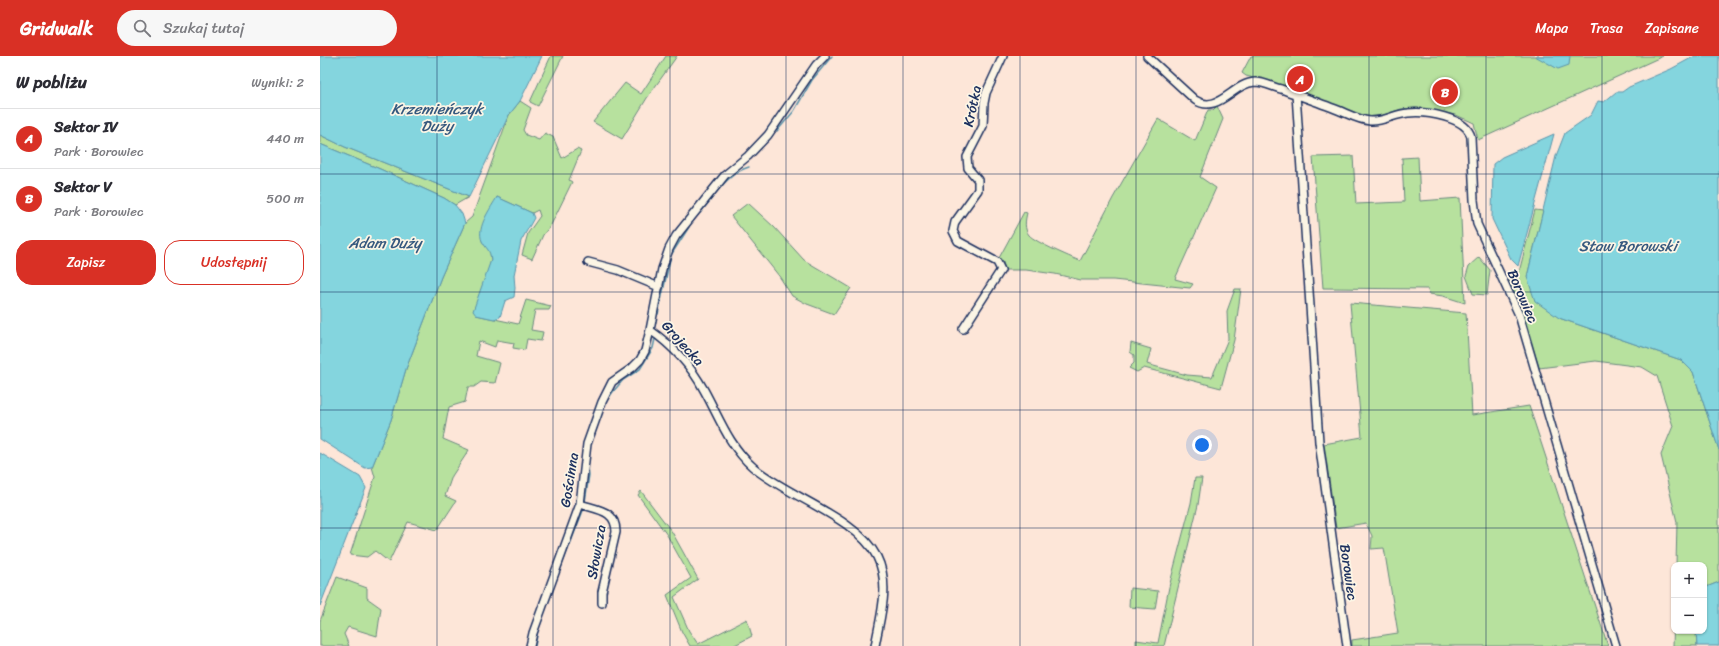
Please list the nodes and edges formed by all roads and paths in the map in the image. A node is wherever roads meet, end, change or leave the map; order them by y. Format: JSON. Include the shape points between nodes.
{"nodes":[{"id":1,"x":825,"y":56,"type":"edge"},
{"id":2,"x":1003,"y":56,"type":"edge"},
{"id":3,"x":1147,"y":56,"type":"edge"},
{"id":4,"x":1296,"y":94,"type":"junction"},
{"id":5,"x":588,"y":262,"type":"dead end"},
{"id":6,"x":659,"y":286,"type":"junction"},
{"id":7,"x":963,"y":329,"type":"dead end"},
{"id":8,"x":650,"y":330,"type":"junction"},
{"id":9,"x":580,"y":504,"type":"junction"},
{"id":10,"x":602,"y":603,"type":"dead end"},
{"id":11,"x":530,"y":646,"type":"edge"},
{"id":12,"x":875,"y":646,"type":"edge"},
{"id":13,"x":1347,"y":646,"type":"edge"},
{"id":14,"x":1616,"y":646,"type":"edge"}],
"edges":[{"from":1,"to":6,"type":"street","name":"Grojecka","via":[[816,65],[768,135],[725,175],[679,231],[667,254]]},
{"from":2,"to":7,"type":"street","name":"Krótka","via":[[985,97],[983,126],[967,157],[968,168],[978,180],[978,190],[955,222],[953,231],[958,241],[998,262],[1000,270]]},
{"from":3,"to":4,"type":"street","name":"Borowiec","via":[[1195,100],[1205,104],[1218,102],[1253,82]]},
{"from":4,"to":13,"type":"street","name":"Borowiec","via":[[1319,442]]},
{"from":4,"to":14,"type":"street","name":"Borowiec","via":[[1367,121],[1406,113],[1421,113],[1457,120],[1469,131],[1477,224],[1519,314]]},
{"from":5,"to":6,"type":"street","via":[[618,270]]},
{"from":6,"to":8,"type":"street","name":"Grojecka"},
{"from":8,"to":9,"type":"street","name":"Gościnna","via":[[640,360],[612,382],[602,402],[587,444]]},
{"from":8,"to":12,"type":"street","name":"Grojecka","via":[[670,345],[690,369],[732,442],[752,466],[847,526],[873,549],[881,567],[884,584]]},
{"from":9,"to":10,"type":"street","name":"Słowicza","via":[[606,512],[614,518],[616,524]]},
{"from":9,"to":11,"type":"street","name":"Gościnna"}]}
